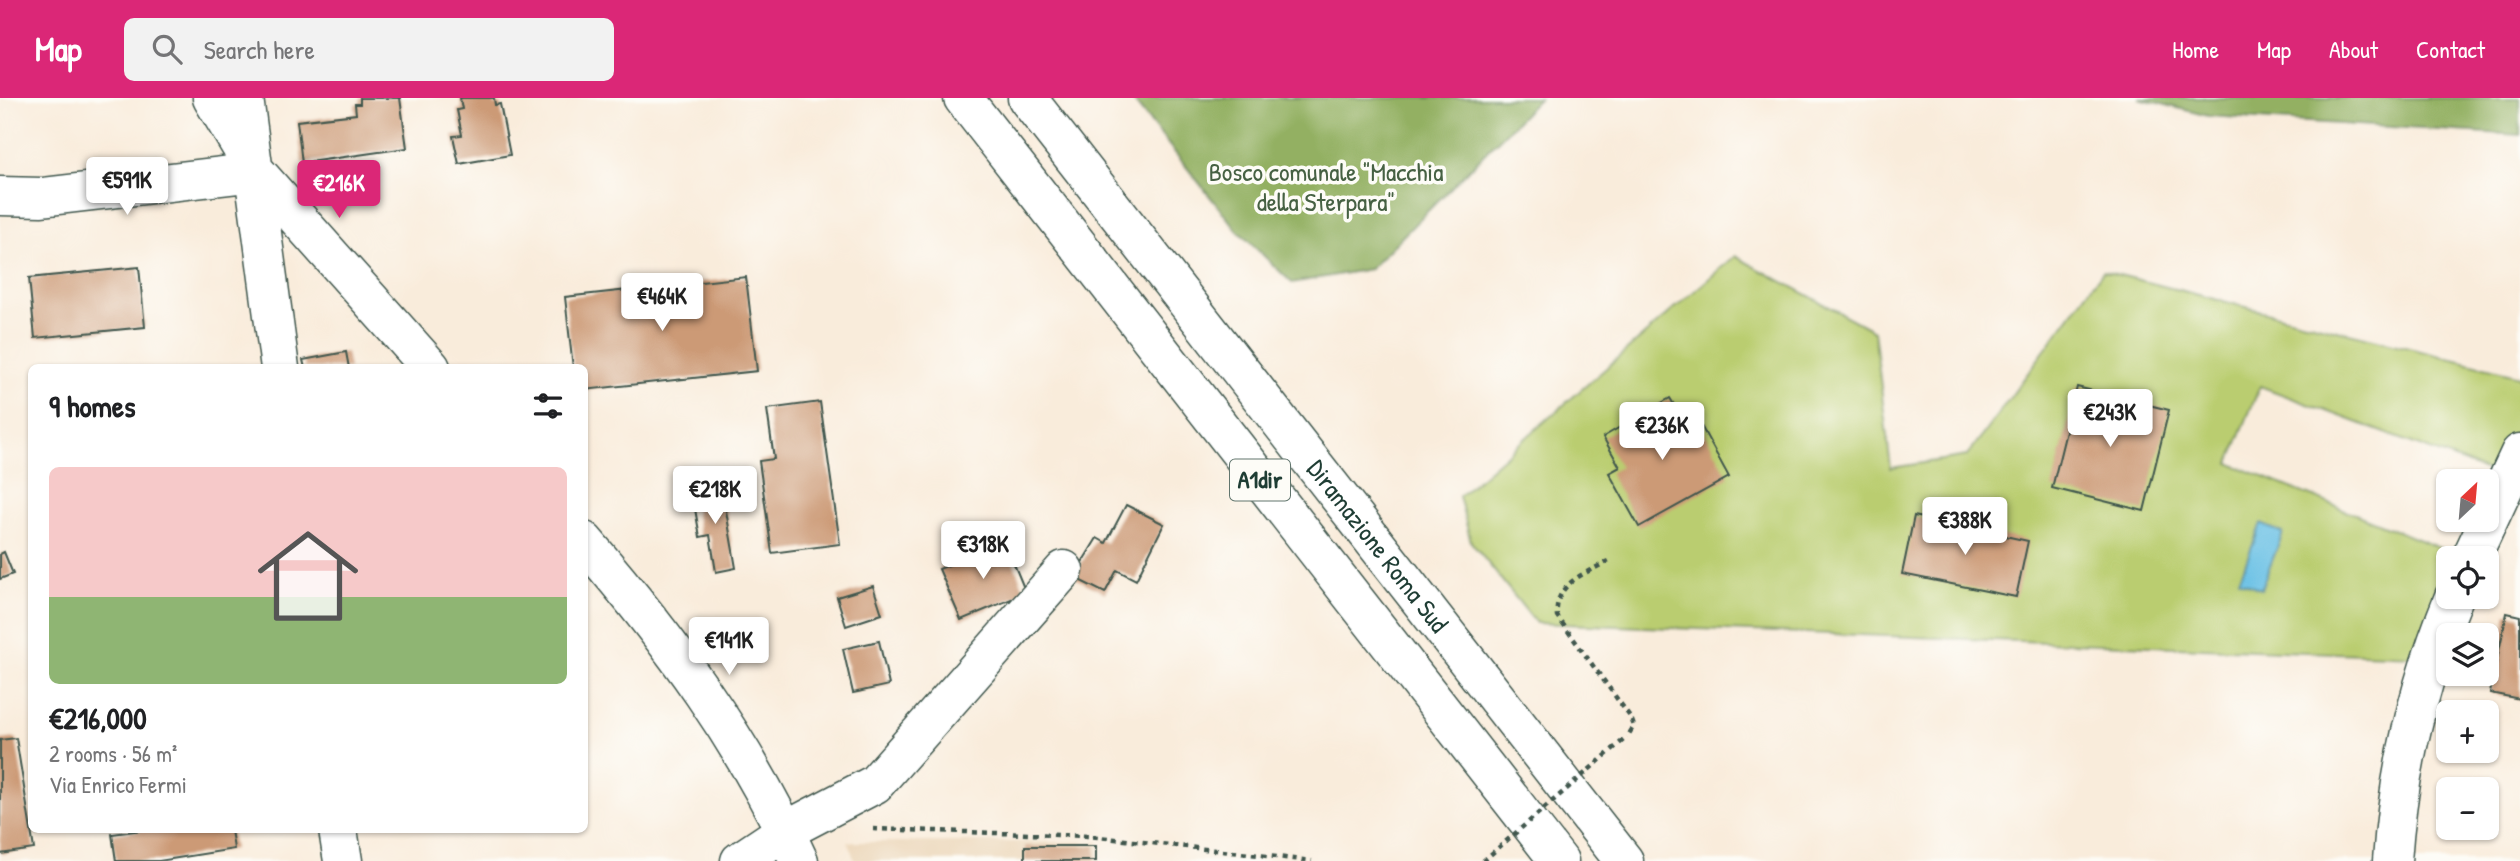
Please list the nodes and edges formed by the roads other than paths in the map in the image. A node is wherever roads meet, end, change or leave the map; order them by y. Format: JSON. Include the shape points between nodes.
{"nodes":[{"id":1,"x":212,"y":98,"type":"edge"},
{"id":2,"x":244,"y":98,"type":"edge"},
{"id":3,"x":963,"y":98,"type":"edge"},
{"id":4,"x":1027,"y":98,"type":"edge"},
{"id":5,"x":256,"y":172,"type":"junction"},
{"id":6,"x":0,"y":196,"type":"edge"},
{"id":7,"x":280,"y":364,"type":"edge"},
{"id":8,"x":427,"y":364,"type":"edge"},
{"id":9,"x":2520,"y":453,"type":"edge"},
{"id":10,"x":588,"y":546,"type":"edge"},
{"id":11,"x":2477,"y":546,"type":"edge"},
{"id":12,"x":1064,"y":570,"type":"dead end"},
{"id":13,"x":2450,"y":609,"type":"edge"},
{"id":14,"x":338,"y":833,"type":"edge"},
{"id":15,"x":792,"y":846,"type":"edge"},
{"id":16,"x":343,"y":861,"type":"edge"},
{"id":17,"x":740,"y":861,"type":"edge"},
{"id":18,"x":1559,"y":861,"type":"edge"},
{"id":19,"x":1624,"y":861,"type":"edge"},
{"id":20,"x":2392,"y":861,"type":"edge"}],
"edges":[{"from":1,"to":5,"type":"main road"},
{"from":2,"to":5,"type":"main road"},
{"from":3,"to":18,"type":"main road","name":"Diramazione Roma Sud","number":"A1dir"},
{"from":4,"to":19,"type":"main road","name":"Diramazione Roma Sud","number":"A1dir"},
{"from":5,"to":6,"type":"main road","via":[[42,197]]},
{"from":5,"to":7,"type":"main road"},
{"from":5,"to":8,"type":"main road"},
{"from":9,"to":11,"type":"main road"},
{"from":10,"to":15,"type":"main road","via":[[701,688],[750,764]]},
{"from":12,"to":15,"type":"main road","via":[[875,784]]},
{"from":13,"to":20,"type":"main road","via":[[2413,725]]},
{"from":14,"to":16,"type":"main road"},
{"from":15,"to":17,"type":"main road"}]}
